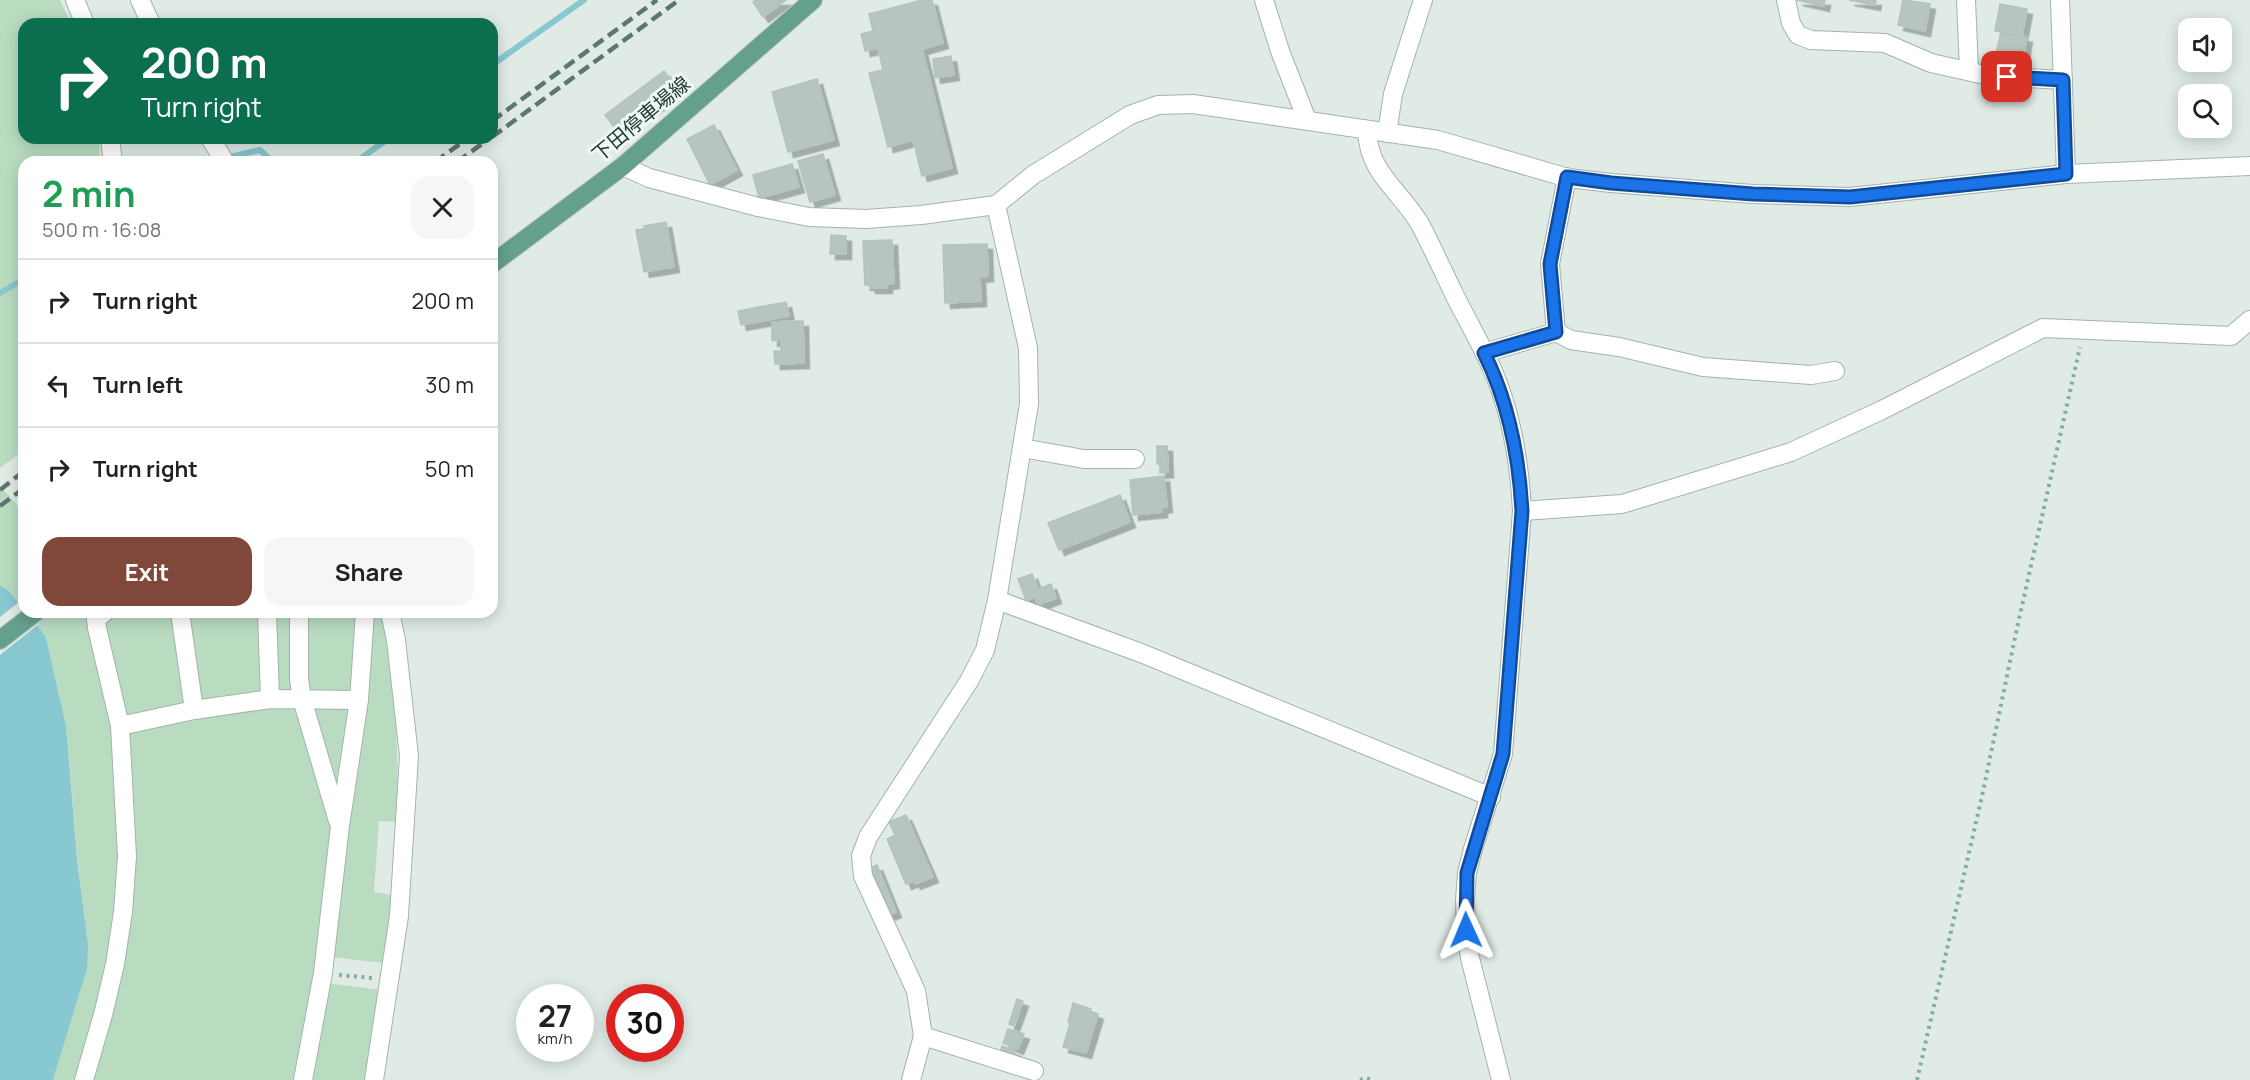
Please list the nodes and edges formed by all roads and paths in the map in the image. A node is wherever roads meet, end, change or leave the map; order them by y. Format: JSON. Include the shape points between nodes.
{"nodes":[{"id":1,"x":75,"y":0,"type":"edge"},
{"id":2,"x":140,"y":0,"type":"edge"},
{"id":3,"x":813,"y":0,"type":"edge"},
{"id":4,"x":1264,"y":0,"type":"edge"},
{"id":5,"x":1423,"y":0,"type":"edge"},
{"id":6,"x":1786,"y":0,"type":"edge"},
{"id":7,"x":1966,"y":0,"type":"edge"},
{"id":8,"x":2060,"y":0,"type":"edge"},
{"id":9,"x":82,"y":18,"type":"edge"},
{"id":10,"x":148,"y":18,"type":"edge"},
{"id":11,"x":1969,"y":71,"type":"junction"},
{"id":12,"x":2063,"y":80,"type":"junction"},
{"id":13,"x":1307,"y":120,"type":"junction"},
{"id":14,"x":1367,"y":131,"type":"junction"},
{"id":15,"x":1387,"y":133,"type":"junction"},
{"id":16,"x":623,"y":166,"type":"junction"},
{"id":17,"x":2250,"y":166,"type":"edge"},
{"id":18,"x":2066,"y":174,"type":"junction"},
{"id":19,"x":1567,"y":177,"type":"junction"},
{"id":20,"x":996,"y":205,"type":"junction"},
{"id":21,"x":498,"y":260,"type":"edge"},
{"id":22,"x":2250,"y":320,"type":"edge"},
{"id":23,"x":2084,"y":329,"type":"junction"},
{"id":24,"x":1556,"y":332,"type":"junction"},
{"id":25,"x":1484,"y":353,"type":"junction"},
{"id":26,"x":1835,"y":371,"type":"dead end"},
{"id":27,"x":1022,"y":448,"type":"junction"},
{"id":28,"x":1135,"y":459,"type":"dead end"},
{"id":29,"x":1522,"y":511,"type":"junction"},
{"id":30,"x":997,"y":600,"type":"junction"},
{"id":31,"x":28,"y":618,"type":"edge"},
{"id":32,"x":97,"y":618,"type":"edge"},
{"id":33,"x":181,"y":618,"type":"edge"},
{"id":34,"x":267,"y":618,"type":"edge"},
{"id":35,"x":299,"y":618,"type":"edge"},
{"id":36,"x":365,"y":618,"type":"edge"},
{"id":37,"x":391,"y":618,"type":"edge"},
{"id":38,"x":0,"y":640,"type":"edge"},
{"id":39,"x":270,"y":699,"type":"junction"},
{"id":40,"x":302,"y":699,"type":"junction"},
{"id":41,"x":359,"y":700,"type":"junction"},
{"id":42,"x":194,"y":710,"type":"junction"},
{"id":43,"x":120,"y":726,"type":"junction"},
{"id":44,"x":1491,"y":796,"type":"junction"},
{"id":45,"x":340,"y":826,"type":"junction"},
{"id":46,"x":323,"y":973,"type":"junction"},
{"id":47,"x":389,"y":980,"type":"junction"},
{"id":48,"x":923,"y":1036,"type":"junction"},
{"id":49,"x":1034,"y":1071,"type":"dead end"},
{"id":50,"x":84,"y":1080,"type":"edge"},
{"id":51,"x":303,"y":1080,"type":"edge"},
{"id":52,"x":374,"y":1080,"type":"edge"},
{"id":53,"x":911,"y":1080,"type":"edge"},
{"id":54,"x":1360,"y":1080,"type":"edge"},
{"id":55,"x":1373,"y":1080,"type":"edge"},
{"id":56,"x":1501,"y":1080,"type":"edge"},
{"id":57,"x":1917,"y":1080,"type":"edge"}],
"edges":[{"from":1,"to":9,"type":"street"},
{"from":2,"to":10,"type":"street"},
{"from":3,"to":16,"type":"main road","name":"下田停車場線"},
{"from":4,"to":13,"type":"street"},
{"from":5,"to":15,"type":"street","via":[[1393,94]]},
{"from":6,"to":11,"type":"street","via":[[1798,35],[1810,40],[1885,43],[1931,63]]},
{"from":7,"to":11,"type":"street"},
{"from":8,"to":12,"type":"street"},
{"from":11,"to":12,"type":"street","via":[[1989,76]]},
{"from":12,"to":18,"type":"street"},
{"from":13,"to":14,"type":"street"},
{"from":13,"to":20,"type":"street","via":[[1193,104],[1158,105],[1130,115],[1099,134],[1033,175]]},
{"from":14,"to":15,"type":"street"},
{"from":14,"to":25,"type":"street","via":[[1375,166],[1419,224]]},
{"from":15,"to":19,"type":"street","via":[[1438,141]]},
{"from":16,"to":20,"type":"street","via":[[649,178],[809,217],[866,219]]},
{"from":16,"to":21,"type":"main road","name":"下田停車場線"},
{"from":17,"to":18,"type":"street"},
{"from":18,"to":19,"type":"street","via":[[1850,197],[1753,194]]},
{"from":19,"to":24,"type":"street","via":[[1550,264]]},
{"from":20,"to":27,"type":"street","via":[[1028,348],[1029,404]]},
{"from":22,"to":23,"type":"street","via":[[2231,336]]},
{"from":23,"to":29,"type":"street","via":[[2043,328],[1811,443],[1726,474],[1622,504]]},
{"from":23,"to":57,"type":"path"},
{"from":24,"to":25,"type":"street"},
{"from":24,"to":26,"type":"street","via":[[1571,340],[1619,346],[1704,367],[1811,375]]},
{"from":25,"to":29,"type":"street","via":[[1513,434]]},
{"from":27,"to":28,"type":"street","via":[[1084,459]]},
{"from":27,"to":30,"type":"street"},
{"from":29,"to":44,"type":"street","via":[[1506,730]]},
{"from":30,"to":44,"type":"street","via":[[1141,653]]},
{"from":30,"to":48,"type":"street","via":[[985,650],[969,681],[868,837],[861,856],[863,876],[916,990]]},
{"from":31,"to":38,"type":"main road"},
{"from":32,"to":43,"type":"street"},
{"from":33,"to":42,"type":"street"},
{"from":34,"to":39,"type":"street"},
{"from":35,"to":40,"type":"street","via":[[298,679]]},
{"from":36,"to":41,"type":"street"},
{"from":37,"to":47,"type":"street","via":[[409,756],[399,916]]},
{"from":39,"to":40,"type":"street"},
{"from":39,"to":42,"type":"street"},
{"from":40,"to":41,"type":"street"},
{"from":40,"to":45,"type":"street"},
{"from":41,"to":45,"type":"street"},
{"from":42,"to":43,"type":"street"},
{"from":43,"to":50,"type":"street","via":[[127,856],[123,912],[104,1011]]},
{"from":44,"to":56,"type":"street","via":[[1467,873],[1466,930]]},
{"from":45,"to":46,"type":"street"},
{"from":46,"to":47,"type":"path"},
{"from":46,"to":51,"type":"street"},
{"from":47,"to":52,"type":"street"},
{"from":48,"to":49,"type":"street"},
{"from":48,"to":53,"type":"street"},
{"from":54,"to":55,"type":"path"}]}
